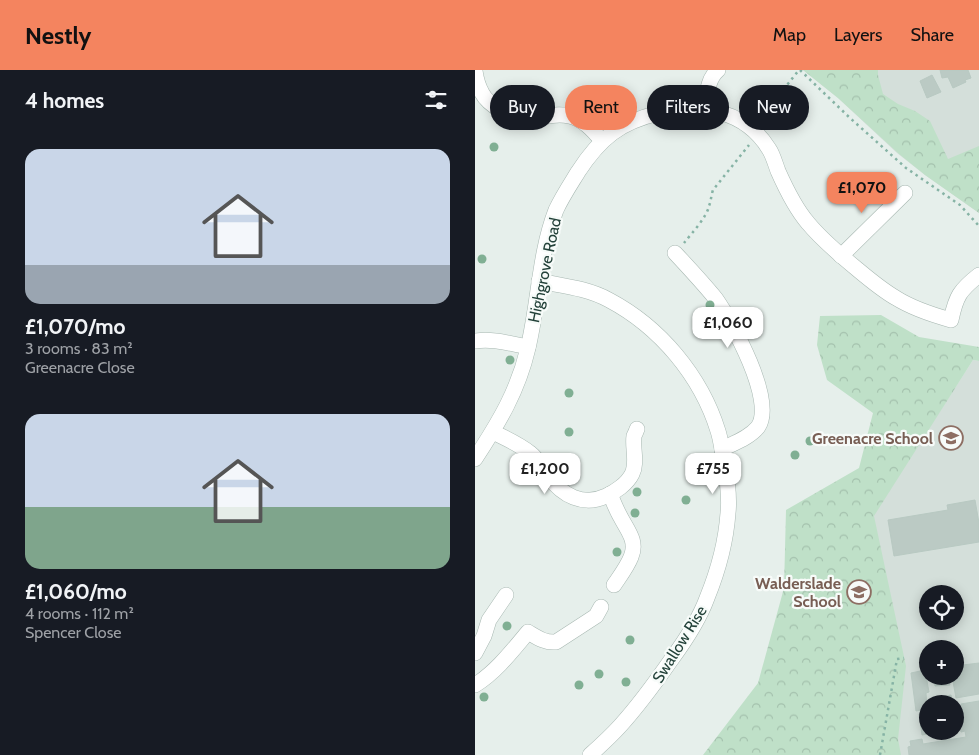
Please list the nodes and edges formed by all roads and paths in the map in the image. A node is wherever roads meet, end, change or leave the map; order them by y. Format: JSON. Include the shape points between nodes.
{"nodes":[{"id":1,"x":718,"y":70,"type":"edge"},
{"id":2,"x":799,"y":70,"type":"edge"},
{"id":3,"x":475,"y":71,"type":"edge"},
{"id":4,"x":709,"y":85,"type":"edge"},
{"id":5,"x":479,"y":97,"type":"edge"},
{"id":6,"x":729,"y":115,"type":"edge"},
{"id":7,"x":647,"y":117,"type":"edge"},
{"id":8,"x":755,"y":132,"type":"junction"},
{"id":9,"x":601,"y":141,"type":"junction"},
{"id":10,"x":905,"y":192,"type":"dead end"},
{"id":11,"x":979,"y":226,"type":"edge"},
{"id":12,"x":675,"y":253,"type":"joint"},
{"id":13,"x":841,"y":256,"type":"junction"},
{"id":14,"x":979,"y":275,"type":"edge"},
{"id":15,"x":539,"y":281,"type":"junction"},
{"id":16,"x":475,"y":341,"type":"edge"},
{"id":17,"x":528,"y":347,"type":"junction"},
{"id":18,"x":637,"y":429,"type":"dead end"},
{"id":19,"x":493,"y":432,"type":"junction"},
{"id":20,"x":722,"y":449,"type":"junction"},
{"id":21,"x":475,"y":459,"type":"edge"},
{"id":22,"x":610,"y":494,"type":"junction"},
{"id":23,"x":614,"y":585,"type":"dead end"},
{"id":24,"x":506,"y":595,"type":"dead end"},
{"id":25,"x":601,"y":607,"type":"dead end"},
{"id":26,"x":475,"y":653,"type":"edge"},
{"id":27,"x":904,"y":658,"type":"dead end"},
{"id":28,"x":475,"y":686,"type":"edge"},
{"id":29,"x":590,"y":755,"type":"edge"},
{"id":30,"x":880,"y":755,"type":"edge"}],
"edges":[{"from":1,"to":4,"type":"street"},
{"from":2,"to":8,"type":"path"},
{"from":2,"to":11,"type":"path","via":[[906,168],[960,205]]},
{"from":3,"to":5,"type":"street"},
{"from":5,"to":9,"type":"street","via":[[511,116],[524,119],[559,114],[570,116],[594,131]]},
{"from":6,"to":8,"type":"street","name":"Highgrove Road"},
{"from":7,"to":9,"type":"street","name":"Highgrove Road","via":[[617,129]]},
{"from":8,"to":12,"type":"path","via":[[750,144],[713,190],[705,216]]},
{"from":8,"to":13,"type":"street","name":"Highgrove Road","via":[[770,150],[798,209]]},
{"from":9,"to":15,"type":"street","name":"Highgrove Road","via":[[565,192],[556,211]]},
{"from":10,"to":13,"type":"street"},
{"from":12,"to":20,"type":"street","via":[[717,301],[737,334],[758,387],[762,406],[758,426],[750,435]]},
{"from":13,"to":14,"type":"street","name":"Highgrove Road","via":[[896,298],[951,320],[959,293]]},
{"from":15,"to":17,"type":"street","name":"Highgrove Road"},
{"from":15,"to":20,"type":"street","name":"Swallow Rise","via":[[584,290],[609,300],[638,318],[661,338],[680,359],[705,400]]},
{"from":16,"to":17,"type":"street"},
{"from":17,"to":19,"type":"street","name":"Highgrove Road","via":[[519,380]]},
{"from":18,"to":22,"type":"street","via":[[633,473]]},
{"from":19,"to":21,"type":"street","name":"Highgrove Road"},
{"from":19,"to":22,"type":"street","via":[[531,453],[567,495],[591,500]]},
{"from":20,"to":29,"type":"street","name":"Swallow Rise","via":[[729,494],[728,513],[722,549],[707,600],[687,637],[654,685],[619,727]]},
{"from":22,"to":23,"type":"street","via":[[633,544],[631,558]]},
{"from":24,"to":26,"type":"street","via":[[489,620],[485,636]]},
{"from":25,"to":28,"type":"street","via":[[596,616],[557,642],[544,642],[528,632],[509,655]]},
{"from":27,"to":30,"type":"path","via":[[897,660]]}]}
